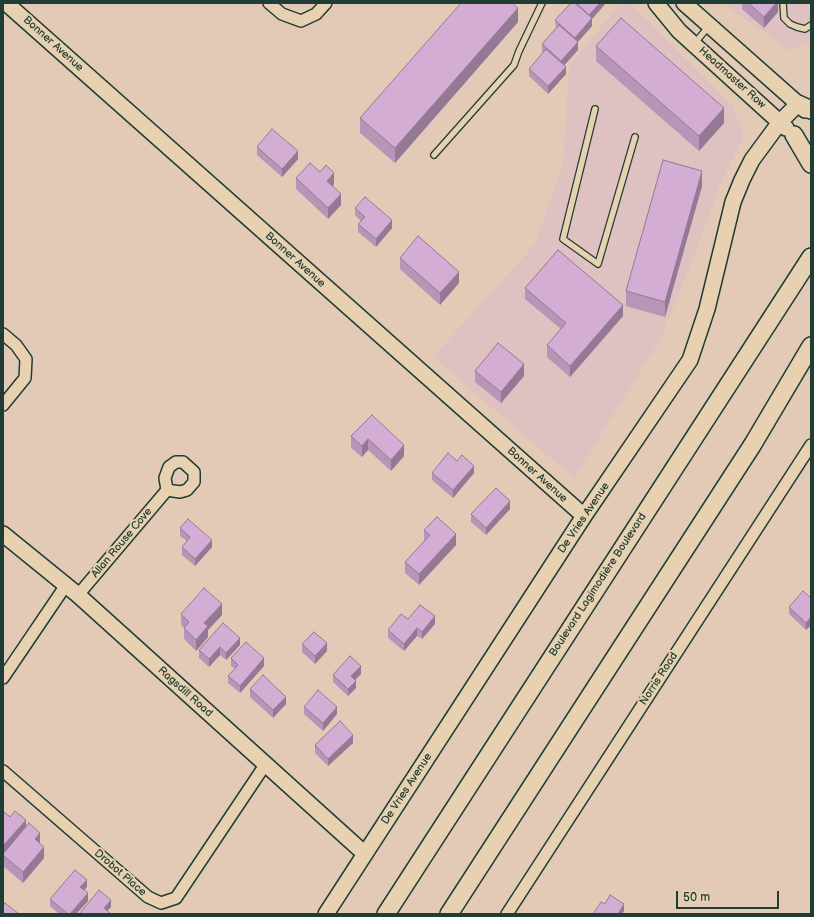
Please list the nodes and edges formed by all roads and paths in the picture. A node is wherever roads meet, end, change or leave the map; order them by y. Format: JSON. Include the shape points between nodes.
{"nodes":[{"id":1,"x":6,"y":3,"type":"edge"},
{"id":2,"x":269,"y":3,"type":"edge"},
{"id":3,"x":326,"y":3,"type":"edge"},
{"id":4,"x":542,"y":3,"type":"edge"},
{"id":5,"x":656,"y":3,"type":"edge"},
{"id":6,"x":684,"y":3,"type":"edge"},
{"id":7,"x":783,"y":3,"type":"edge"},
{"id":8,"x":811,"y":25,"type":"edge"},
{"id":9,"x":710,"y":26,"type":"junction"},
{"id":10,"x":694,"y":44,"type":"junction"},
{"id":11,"x":804,"y":107,"type":"edge"},
{"id":12,"x":595,"y":109,"type":"dead end"},
{"id":13,"x":811,"y":116,"type":"edge"},
{"id":14,"x":780,"y":122,"type":"junction"},
{"id":15,"x":794,"y":135,"type":"junction"},
{"id":16,"x":635,"y":137,"type":"dead end"},
{"id":17,"x":811,"y":150,"type":"edge"},
{"id":18,"x":434,"y":155,"type":"dead end"},
{"id":19,"x":811,"y":164,"type":"edge"},
{"id":20,"x":811,"y":257,"type":"edge"},
{"id":21,"x":3,"y":334,"type":"edge"},
{"id":22,"x":811,"y":346,"type":"edge"},
{"id":23,"x":3,"y":404,"type":"edge"},
{"id":24,"x":811,"y":444,"type":"edge"},
{"id":25,"x":167,"y":490,"type":"dead end"},
{"id":26,"x":584,"y":516,"type":"junction"},
{"id":27,"x":3,"y":534,"type":"edge"},
{"id":28,"x":66,"y":585,"type":"junction"},
{"id":29,"x":78,"y":595,"type":"junction"},
{"id":30,"x":3,"y":678,"type":"edge"},
{"id":31,"x":265,"y":765,"type":"junction"},
{"id":32,"x":3,"y":771,"type":"edge"},
{"id":33,"x":365,"y":854,"type":"junction"},
{"id":34,"x":326,"y":914,"type":"edge"},
{"id":35,"x":386,"y":914,"type":"edge"},
{"id":36,"x":449,"y":914,"type":"edge"},
{"id":37,"x":507,"y":914,"type":"edge"}],
"edges":[{"from":1,"to":26,"type":"street","name":"Bonner Avenue"},
{"from":2,"to":3,"type":"street","via":[[282,14],[301,21],[316,14]]},
{"from":4,"to":18,"type":"lane","via":[[514,66]]},
{"from":5,"to":10,"type":"street","name":"Headmaster Row","via":[[679,31]]},
{"from":6,"to":9,"type":"street"},
{"from":7,"to":8,"type":"lane","via":[[784,18],[790,24],[804,29]]},
{"from":9,"to":10,"type":"lane"},
{"from":9,"to":11,"type":"street"},
{"from":10,"to":14,"type":"street","name":"Headmaster Row"},
{"from":11,"to":13,"type":"street"},
{"from":11,"to":14,"type":"street","name":"De Vries Avenue"},
{"from":12,"to":16,"type":"lane","via":[[563,239],[598,264]]},
{"from":14,"to":15,"type":"street","name":"Headmaster Row"},
{"from":14,"to":26,"type":"street","name":"De Vries Avenue","via":[[752,160],[738,188],[707,309],[690,360]]},
{"from":15,"to":17,"type":"street","name":"Headmaster Row"},
{"from":15,"to":19,"type":"main road"},
{"from":20,"to":35,"type":"main road","name":"Boulevard Lagimodière Boulevard"},
{"from":21,"to":23,"type":"street","via":[[16,345],[26,359],[25,378]]},
{"from":22,"to":36,"type":"main road","via":[[753,444]]},
{"from":24,"to":37,"type":"street","name":"Norris Road"},
{"from":25,"to":29,"type":"street","name":"Allan Rouse Cove"},
{"from":26,"to":33,"type":"street","name":"De Vries Avenue"},
{"from":27,"to":28,"type":"street","name":"Ragsdill Road"},
{"from":28,"to":29,"type":"street","name":"Ragsdill Road"},
{"from":28,"to":30,"type":"street"},
{"from":29,"to":31,"type":"street","name":"Ragsdill Road"},
{"from":31,"to":32,"type":"street","name":"Drobot Place","via":[[176,898],[161,903],[148,897]]},
{"from":31,"to":33,"type":"street","name":"Ragsdill Road"},
{"from":33,"to":34,"type":"street","name":"De Vries Avenue"}]}
